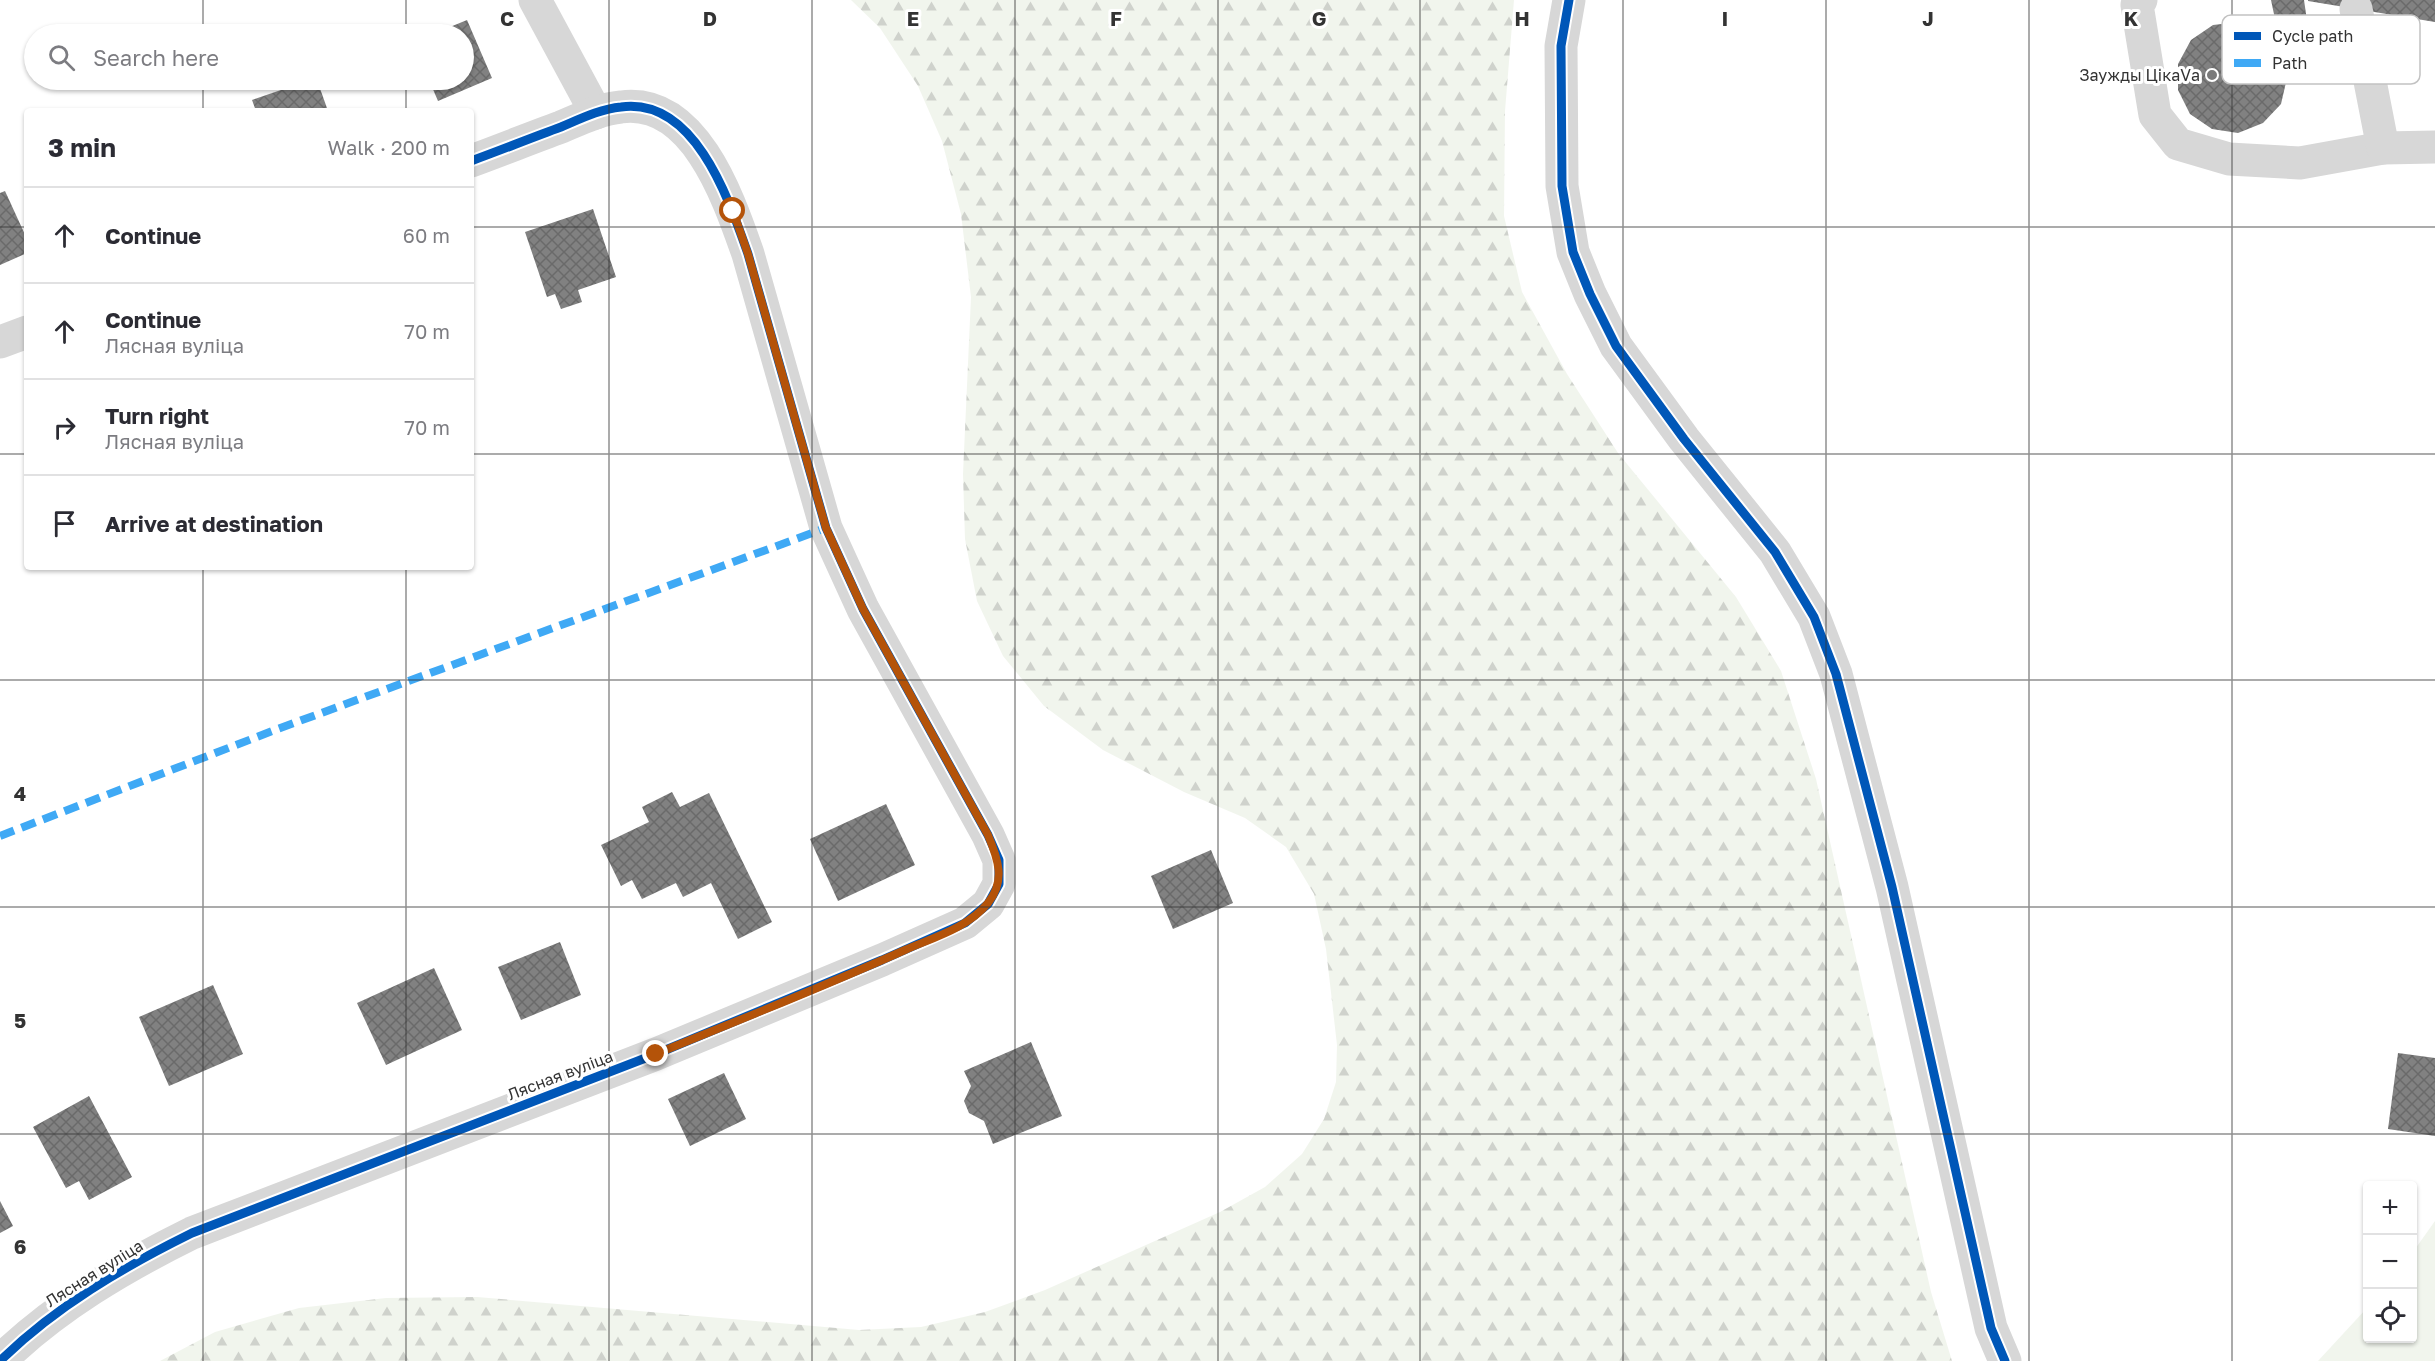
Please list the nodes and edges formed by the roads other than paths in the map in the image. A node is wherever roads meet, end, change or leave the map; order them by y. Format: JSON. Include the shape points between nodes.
{"nodes":[{"id":1,"x":535,"y":0,"type":"edge"},
{"id":2,"x":1569,"y":0,"type":"edge"},
{"id":3,"x":2140,"y":0,"type":"edge"},
{"id":4,"x":2356,"y":9,"type":"dead end"},
{"id":5,"x":2357,"y":15,"type":"edge"},
{"id":6,"x":2371,"y":84,"type":"edge"},
{"id":7,"x":596,"y":113,"type":"junction"},
{"id":8,"x":2435,"y":147,"type":"edge"},
{"id":9,"x":2383,"y":148,"type":"junction"},
{"id":10,"x":474,"y":160,"type":"edge"},
{"id":11,"x":24,"y":333,"type":"edge"},
{"id":12,"x":0,"y":342,"type":"edge"},
{"id":13,"x":0,"y":1360,"type":"edge"},
{"id":14,"x":2005,"y":1361,"type":"edge"}],
"edges":[{"from":1,"to":7,"type":"street"},
{"from":2,"to":14,"type":"street","via":[[1561,46],[1562,186],[1573,252],[1616,346],[1684,440],[1775,552],[1822,636],[1836,674],[1892,886],[1991,1328]]},
{"from":3,"to":9,"type":"street","via":[[2137,5],[2155,115],[2178,144],[2229,159],[2301,163]]},
{"from":4,"to":5,"type":"street"},
{"from":6,"to":9,"type":"street"},
{"from":7,"to":10,"type":"street","name":"Лясная вуліца"},
{"from":7,"to":13,"type":"street","name":"Лясная вуліца","via":[[622,106],[648,108],[666,116],[683,129],[717,176],[748,254],[826,528],[863,609],[999,860],[999,884],[988,904],[965,923],[882,960],[667,1050],[192,1233],[133,1262],[27,1335]]},
{"from":8,"to":9,"type":"street"},
{"from":11,"to":12,"type":"street"}]}
